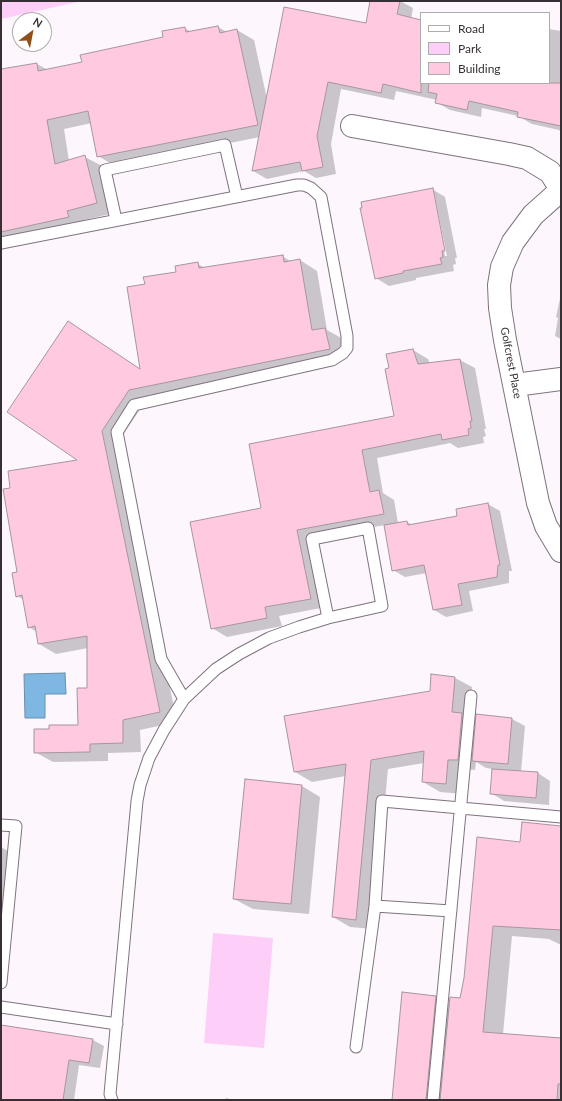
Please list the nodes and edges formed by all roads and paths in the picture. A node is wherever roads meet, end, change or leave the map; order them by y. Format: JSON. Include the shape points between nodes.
{"nodes":[{"id":1,"x":352,"y":126,"type":"dead end"},
{"id":2,"x":561,"y":189,"type":"edge"},
{"id":3,"x":237,"y":198,"type":"junction"},
{"id":4,"x":116,"y":220,"type":"junction"},
{"id":5,"x":1,"y":243,"type":"edge"},
{"id":6,"x":561,"y":379,"type":"edge"},
{"id":7,"x":515,"y":385,"type":"junction"},
{"id":8,"x":561,"y":551,"type":"edge"},
{"id":9,"x":328,"y":618,"type":"junction"},
{"id":10,"x":471,"y":696,"type":"dead end"},
{"id":11,"x":184,"y":699,"type":"junction"},
{"id":12,"x":462,"y":809,"type":"junction"},
{"id":13,"x":561,"y":817,"type":"edge"},
{"id":14,"x":1,"y":825,"type":"edge"},
{"id":15,"x":375,"y":906,"type":"junction"},
{"id":16,"x":451,"y":911,"type":"junction"},
{"id":17,"x":1,"y":983,"type":"edge"},
{"id":18,"x":1,"y":1007,"type":"edge"},
{"id":19,"x":117,"y":1024,"type":"junction"},
{"id":20,"x":356,"y":1047,"type":"dead end"},
{"id":21,"x":110,"y":1098,"type":"edge"},
{"id":22,"x":433,"y":1100,"type":"edge"}],
"edges":[{"from":1,"to":2,"type":"street","name":"Golfcrest Place","via":[[527,158],[550,172]]},
{"from":2,"to":7,"type":"street","name":"Golfcrest Place","via":[[523,228],[502,267],[499,285],[500,308]]},
{"from":3,"to":4,"type":"lane"},
{"from":3,"to":4,"type":"lane","via":[[225,145],[105,170]]},
{"from":3,"to":11,"type":"lane","via":[[304,185],[321,197],[347,336],[347,348],[339,357],[332,360],[134,405],[117,432],[161,660]]},
{"from":4,"to":5,"type":"lane"},
{"from":6,"to":7,"type":"street"},
{"from":7,"to":8,"type":"street","name":"Golfcrest Place","via":[[538,502],[546,526]]},
{"from":9,"to":9,"type":"lane","via":[[312,539],[368,528],[382,606]]},
{"from":9,"to":11,"type":"lane","via":[[269,638],[239,654],[216,669]]},
{"from":10,"to":12,"type":"lane"},
{"from":11,"to":19,"type":"lane","via":[[149,758],[140,785]]},
{"from":12,"to":13,"type":"lane"},
{"from":12,"to":15,"type":"lane","via":[[382,801]]},
{"from":12,"to":16,"type":"lane"},
{"from":14,"to":17,"type":"lane","via":[[16,826]]},
{"from":15,"to":16,"type":"lane"},
{"from":15,"to":20,"type":"lane"},
{"from":16,"to":22,"type":"lane"},
{"from":18,"to":19,"type":"lane"},
{"from":19,"to":21,"type":"lane"}]}
